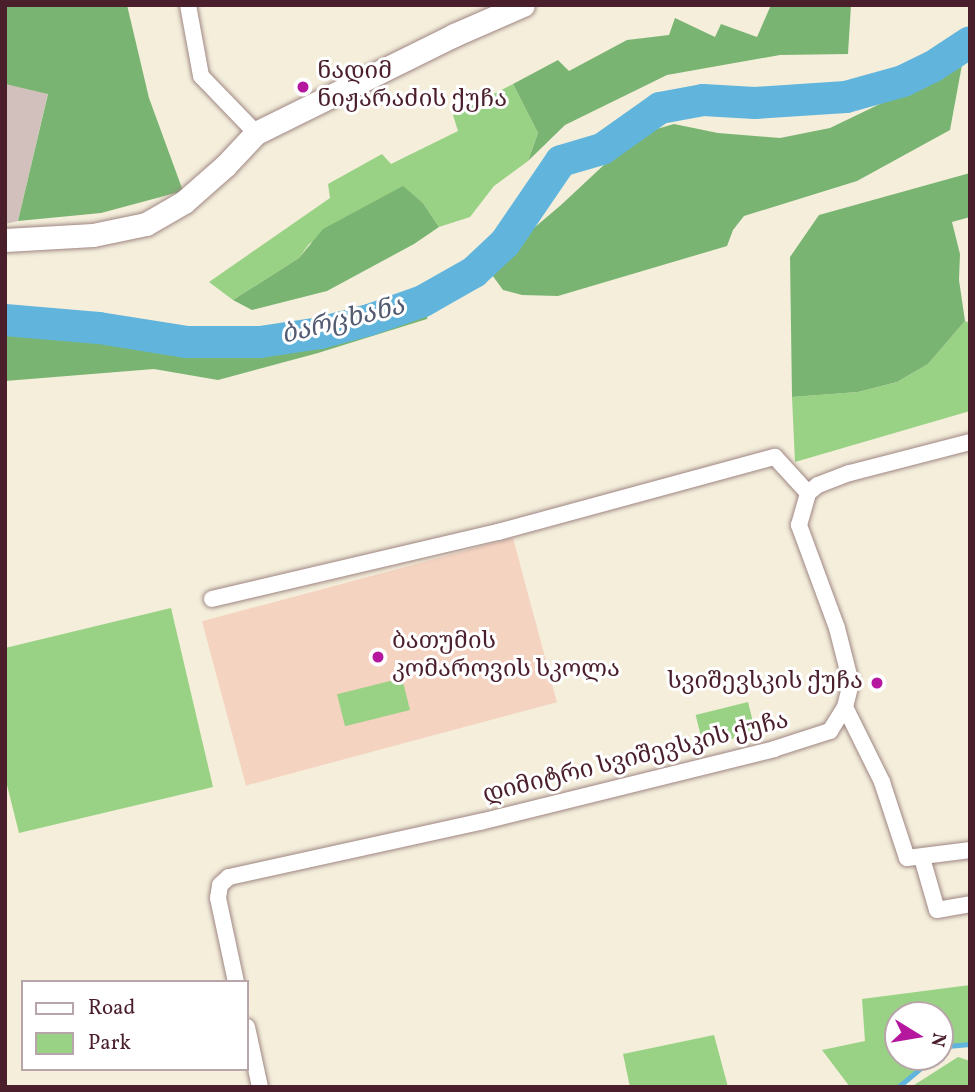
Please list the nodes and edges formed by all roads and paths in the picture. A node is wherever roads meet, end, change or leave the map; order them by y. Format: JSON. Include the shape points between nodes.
{"nodes":[{"id":1,"x":188,"y":5,"type":"edge"},
{"id":2,"x":523,"y":5,"type":"edge"},
{"id":3,"x":256,"y":133,"type":"junction"},
{"id":4,"x":5,"y":240,"type":"edge"},
{"id":5,"x":970,"y":442,"type":"edge"},
{"id":6,"x":808,"y":493,"type":"junction"},
{"id":7,"x":212,"y":599,"type":"dead end"},
{"id":8,"x":845,"y":707,"type":"junction"},
{"id":9,"x":970,"y":850,"type":"edge"},
{"id":10,"x":922,"y":858,"type":"junction"},
{"id":11,"x":970,"y":904,"type":"edge"},
{"id":12,"x":236,"y":980,"type":"edge"},
{"id":13,"x":248,"y":1032,"type":"edge"},
{"id":14,"x":260,"y":1087,"type":"edge"}],
"edges":[{"from":1,"to":3,"type":"street","via":[[201,76]]},
{"from":2,"to":3,"type":"main road"},
{"from":3,"to":4,"type":"main road","via":[[184,202],[146,224],[93,235]]},
{"from":5,"to":6,"type":"street","via":[[850,472]]},
{"from":6,"to":7,"type":"street","via":[[775,457],[498,532]]},
{"from":6,"to":8,"type":"street","via":[[799,525],[844,650],[851,683]]},
{"from":8,"to":10,"type":"street","via":[[882,782],[907,858]]},
{"from":8,"to":12,"type":"street","name":"დიმიტრი სვიშევსკის ქუჩა","via":[[830,731],[774,750],[229,877],[220,885],[218,898]]},
{"from":9,"to":10,"type":"street"},
{"from":10,"to":11,"type":"street","via":[[937,910]]},
{"from":13,"to":14,"type":"street"}]}
